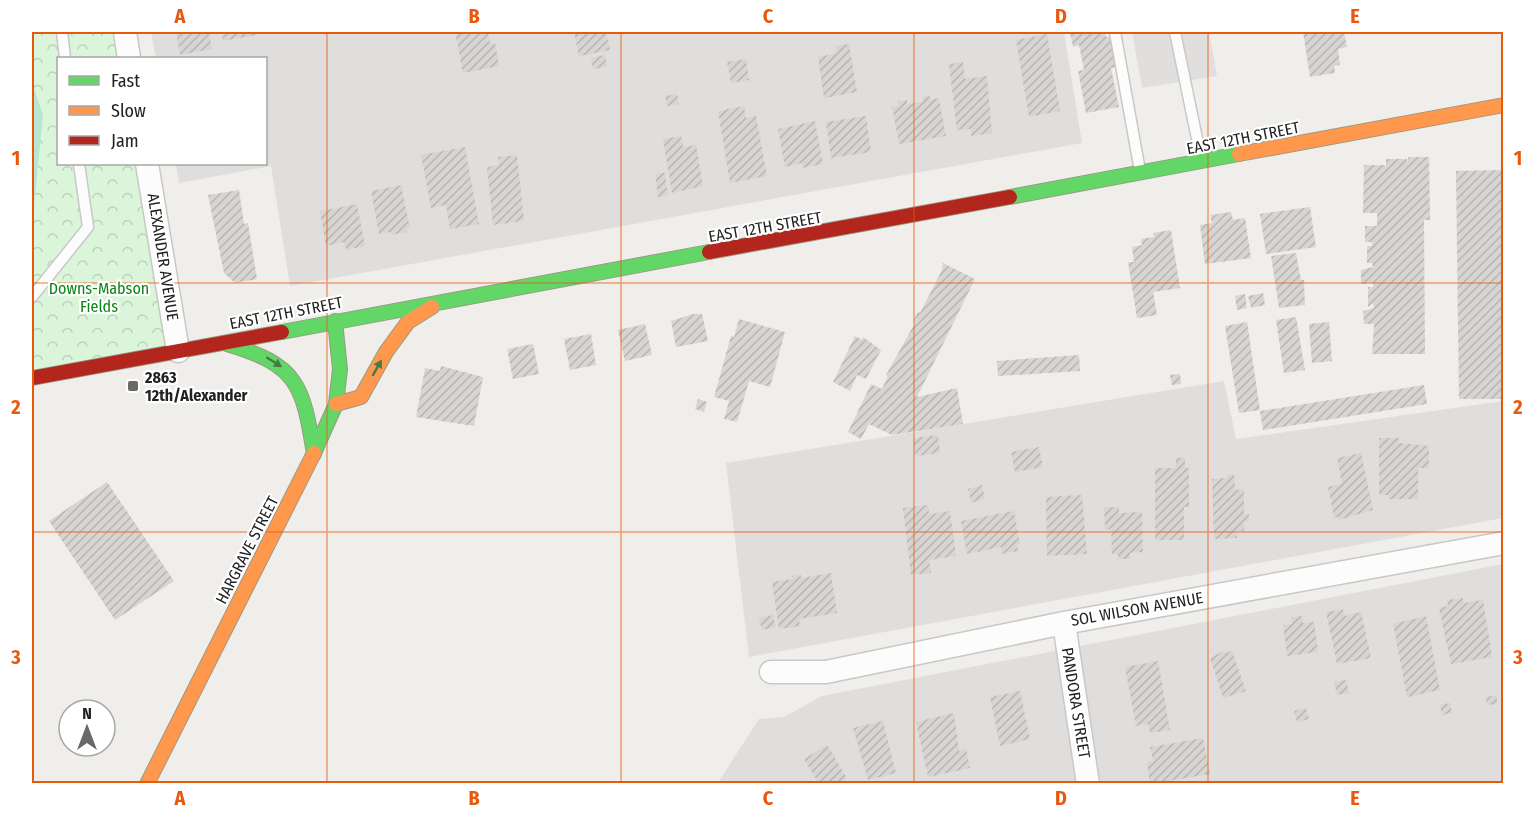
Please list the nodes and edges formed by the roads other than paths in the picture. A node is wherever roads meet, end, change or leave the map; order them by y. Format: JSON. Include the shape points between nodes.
{"nodes":[{"id":1,"x":62,"y":32,"type":"edge"},
{"id":2,"x":125,"y":32,"type":"edge"},
{"id":3,"x":1115,"y":32,"type":"edge"},
{"id":4,"x":1175,"y":32,"type":"edge"},
{"id":5,"x":65,"y":57,"type":"edge"},
{"id":6,"x":129,"y":57,"type":"edge"},
{"id":7,"x":1503,"y":105,"type":"edge"},
{"id":8,"x":1202,"y":163,"type":"junction"},
{"id":9,"x":79,"y":165,"type":"edge"},
{"id":10,"x":147,"y":165,"type":"edge"},
{"id":11,"x":1141,"y":174,"type":"junction"},
{"id":12,"x":32,"y":297,"type":"edge"},
{"id":13,"x":436,"y":304,"type":"junction"},
{"id":14,"x":335,"y":321,"type":"junction"},
{"id":15,"x":220,"y":343,"type":"junction"},
{"id":16,"x":178,"y":351,"type":"junction"},
{"id":17,"x":32,"y":378,"type":"edge"},
{"id":18,"x":336,"y":404,"type":"junction"},
{"id":19,"x":314,"y":454,"type":"junction"},
{"id":20,"x":1503,"y":543,"type":"edge"},
{"id":21,"x":1064,"y":622,"type":"junction"},
{"id":22,"x":771,"y":672,"type":"dead end"},
{"id":23,"x":147,"y":783,"type":"edge"},
{"id":24,"x":1088,"y":783,"type":"edge"}],
"edges":[{"from":1,"to":5,"type":"lane"},
{"from":2,"to":6,"type":"street"},
{"from":3,"to":11,"type":"lane"},
{"from":4,"to":8,"type":"lane"},
{"from":7,"to":8,"type":"street","name":"EAST 12TH STREET"},
{"from":8,"to":11,"type":"street","name":"EAST 12TH STREET"},
{"from":9,"to":12,"type":"lane","via":[[88,227]]},
{"from":10,"to":16,"type":"street","name":"ALEXANDER AVENUE"},
{"from":11,"to":13,"type":"street","name":"EAST 12TH STREET"},
{"from":13,"to":14,"type":"street","name":"EAST 12TH STREET"},
{"from":18,"to":13,"type":"street","one_way":true,"via":[[361,396],[408,322]]},
{"from":14,"to":15,"type":"street","name":"EAST 12TH STREET"},
{"from":14,"to":18,"type":"street","name":"HARGRAVE STREET","via":[[340,369]]},
{"from":15,"to":16,"type":"street","name":"EAST 12TH STREET"},
{"from":15,"to":19,"type":"street","one_way":true,"via":[[275,360],[292,376],[306,403]]},
{"from":16,"to":17,"type":"street","name":"EAST 12TH STREET"},
{"from":18,"to":19,"type":"street","name":"HARGRAVE STREET"},
{"from":19,"to":23,"type":"street","name":"HARGRAVE STREET"},
{"from":20,"to":21,"type":"street","name":"SOL WILSON AVENUE"},
{"from":21,"to":22,"type":"street","name":"SOL WILSON AVENUE","via":[[826,672]]},
{"from":21,"to":24,"type":"street","name":"PANDORA STREET"}]}
